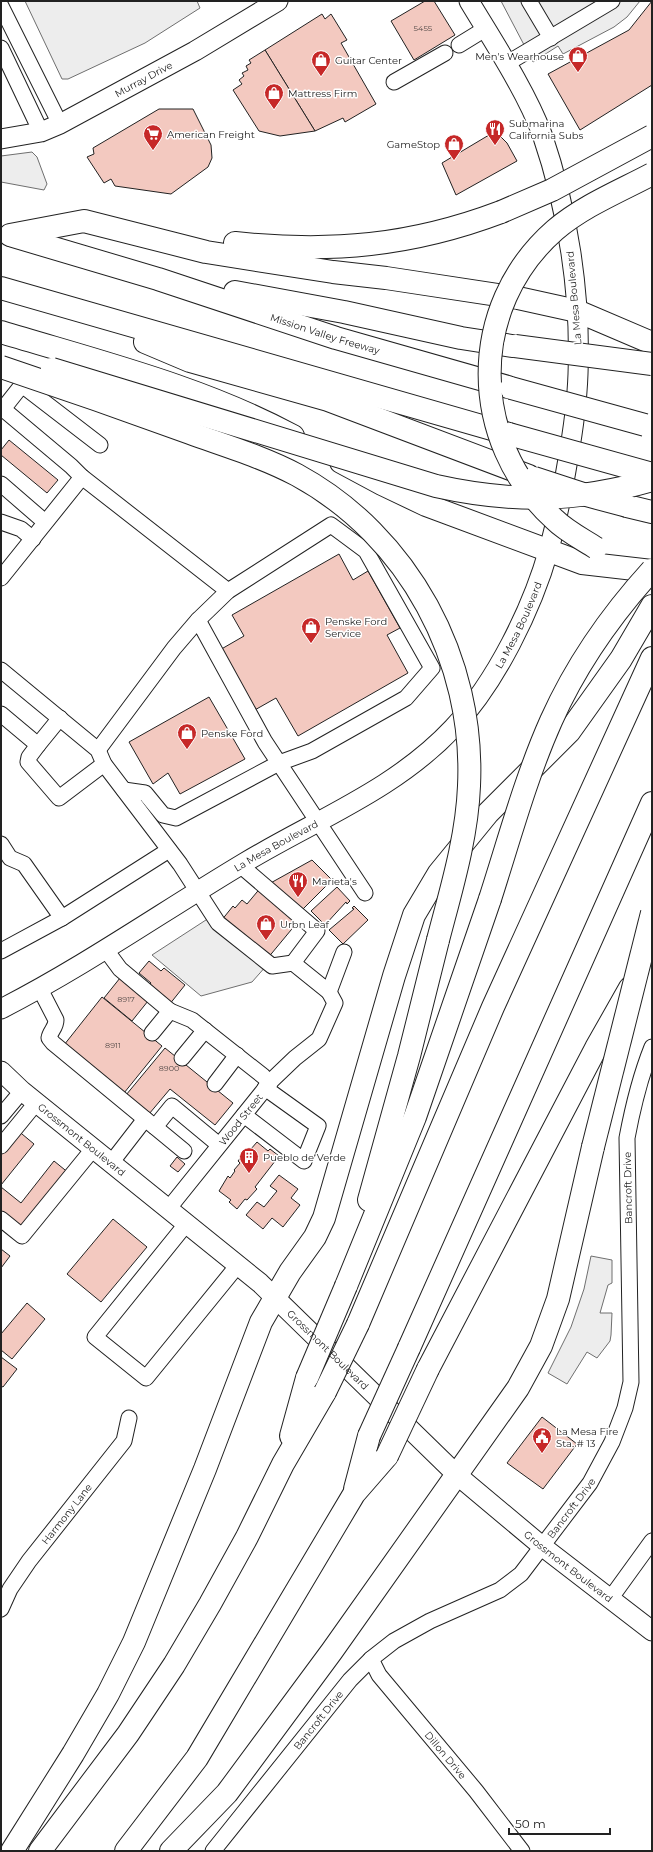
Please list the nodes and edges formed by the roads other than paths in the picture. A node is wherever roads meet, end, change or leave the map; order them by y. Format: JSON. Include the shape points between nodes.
{"nodes":[{"id":1,"x":278,"y":1,"type":"edge"},
{"id":2,"x":469,"y":1,"type":"edge"},
{"id":3,"x":529,"y":1,"type":"edge"},
{"id":4,"x":612,"y":1,"type":"edge"},
{"id":5,"x":1,"y":6,"type":"edge"},
{"id":6,"x":485,"y":29,"type":"junction"},
{"id":7,"x":551,"y":38,"type":"junction"},
{"id":8,"x":459,"y":45,"type":"dead end"},
{"id":9,"x":1,"y":48,"type":"edge"},
{"id":10,"x":445,"y":53,"type":"dead end"},
{"id":11,"x":506,"y":64,"type":"junction"},
{"id":12,"x":394,"y":82,"type":"dead end"},
{"id":13,"x":60,"y":124,"type":"junction"},
{"id":14,"x":42,"y":132,"type":"junction"},
{"id":15,"x":652,"y":136,"type":"edge"},
{"id":16,"x":1,"y":140,"type":"edge"},
{"id":17,"x":652,"y":174,"type":"edge"},
{"id":18,"x":134,"y":232,"type":"junction"},
{"id":19,"x":5,"y":234,"type":"edge"},
{"id":20,"x":158,"y":279,"type":"junction"},
{"id":21,"x":1,"y":288,"type":"edge"},
{"id":22,"x":54,"y":303,"type":"junction"},
{"id":23,"x":577,"y":311,"type":"junction"},
{"id":24,"x":1,"y":332,"type":"edge"},
{"id":25,"x":652,"y":343,"type":"edge"},
{"id":26,"x":1,"y":353,"type":"edge"},
{"id":27,"x":652,"y":364,"type":"edge"},
{"id":28,"x":1,"y":367,"type":"edge"},
{"id":29,"x":649,"y":426,"type":"edge"},
{"id":30,"x":100,"y":445,"type":"dead end"},
{"id":31,"x":652,"y":474,"type":"edge"},
{"id":32,"x":82,"y":477,"type":"junction"},
{"id":33,"x":652,"y":480,"type":"edge"},
{"id":34,"x":1,"y":484,"type":"edge"},
{"id":35,"x":652,"y":512,"type":"edge"},
{"id":36,"x":1,"y":522,"type":"edge"},
{"id":37,"x":45,"y":522,"type":"junction"},
{"id":38,"x":33,"y":538,"type":"junction"},
{"id":39,"x":549,"y":551,"type":"junction"},
{"id":40,"x":652,"y":565,"type":"edge"},
{"id":41,"x":652,"y":570,"type":"edge"},
{"id":42,"x":1,"y":578,"type":"edge"},
{"id":43,"x":228,"y":592,"type":"junction"},
{"id":44,"x":652,"y":606,"type":"edge"},
{"id":45,"x":198,"y":620,"type":"junction"},
{"id":46,"x":652,"y":658,"type":"edge"},
{"id":47,"x":1,"y":670,"type":"edge"},
{"id":48,"x":1,"y":714,"type":"edge"},
{"id":49,"x":60,"y":718,"type":"junction"},
{"id":50,"x":38,"y":745,"type":"junction"},
{"id":51,"x":98,"y":750,"type":"junction"},
{"id":52,"x":280,"y":763,"type":"junction"},
{"id":53,"x":104,"y":764,"type":"junction"},
{"id":54,"x":124,"y":790,"type":"junction"},
{"id":55,"x":652,"y":803,"type":"edge"},
{"id":56,"x":318,"y":822,"type":"junction"},
{"id":57,"x":1,"y":844,"type":"edge"},
{"id":58,"x":169,"y":850,"type":"junction"},
{"id":59,"x":240,"y":865,"type":"junction"},
{"id":60,"x":197,"y":892,"type":"junction"},
{"id":61,"x":365,"y":893,"type":"dead end"},
{"id":62,"x":652,"y":913,"type":"edge"},
{"id":63,"x":62,"y":918,"type":"junction"},
{"id":64,"x":106,"y":950,"type":"junction"},
{"id":65,"x":1,"y":951,"type":"edge"},
{"id":66,"x":344,"y":952,"type":"dead end"},
{"id":67,"x":652,"y":954,"type":"edge"},
{"id":68,"x":293,"y":963,"type":"junction"},
{"id":69,"x":40,"y":989,"type":"junction"},
{"id":70,"x":329,"y":992,"type":"junction"},
{"id":71,"x":1,"y":1009,"type":"edge"},
{"id":72,"x":170,"y":1011,"type":"junction"},
{"id":73,"x":205,"y":1030,"type":"junction"},
{"id":74,"x":152,"y":1033,"type":"dead end"},
{"id":75,"x":652,"y":1047,"type":"edge"},
{"id":76,"x":236,"y":1055,"type":"junction"},
{"id":77,"x":182,"y":1058,"type":"dead end"},
{"id":78,"x":1,"y":1071,"type":"edge"},
{"id":79,"x":647,"y":1071,"type":"edge"},
{"id":80,"x":215,"y":1084,"type":"dead end"},
{"id":81,"x":267,"y":1086,"type":"junction"},
{"id":82,"x":29,"y":1097,"type":"junction"},
{"id":83,"x":244,"y":1115,"type":"junction"},
{"id":84,"x":1,"y":1116,"type":"edge"},
{"id":85,"x":150,"y":1123,"type":"junction"},
{"id":86,"x":219,"y":1145,"type":"junction"},
{"id":87,"x":1,"y":1146,"type":"edge"},
{"id":88,"x":93,"y":1149,"type":"junction"},
{"id":89,"x":184,"y":1151,"type":"dead end"},
{"id":90,"x":111,"y":1163,"type":"junction"},
{"id":91,"x":169,"y":1208,"type":"junction"},
{"id":92,"x":1,"y":1219,"type":"edge"},
{"id":93,"x":187,"y":1223,"type":"junction"},
{"id":94,"x":238,"y":1265,"type":"junction"},
{"id":95,"x":346,"y":1286,"type":"junction"},
{"id":96,"x":275,"y":1297,"type":"junction"},
{"id":97,"x":129,"y":1418,"type":"dead end"},
{"id":98,"x":283,"y":1464,"type":"junction"},
{"id":99,"x":457,"y":1475,"type":"junction"},
{"id":100,"x":354,"y":1494,"type":"junction"},
{"id":101,"x":652,"y":1541,"type":"edge"},
{"id":102,"x":543,"y":1547,"type":"junction"},
{"id":103,"x":610,"y":1599,"type":"junction"},
{"id":104,"x":1,"y":1609,"type":"edge"},
{"id":105,"x":652,"y":1631,"type":"edge"},
{"id":106,"x":371,"y":1660,"type":"junction"},
{"id":107,"x":12,"y":1851,"type":"edge"},
{"id":108,"x":40,"y":1851,"type":"edge"},
{"id":109,"x":126,"y":1851,"type":"edge"},
{"id":110,"x":171,"y":1851,"type":"edge"},
{"id":111,"x":213,"y":1851,"type":"edge"},
{"id":112,"x":522,"y":1851,"type":"edge"}],
"edges":[{"from":1,"to":13,"type":"main road","name":"Murray Drive","via":[[195,51]]},
{"from":2,"to":6,"type":"main road","name":"La Mesa Boulevard"},
{"from":3,"to":7,"type":"street"},
{"from":4,"to":7,"type":"street"},
{"from":5,"to":13,"type":"street"},
{"from":6,"to":8,"type":"street"},
{"from":6,"to":11,"type":"main road","name":"La Mesa Boulevard"},
{"from":7,"to":11,"type":"street"},
{"from":9,"to":14,"type":"street"},
{"from":10,"to":12,"type":"street"},
{"from":11,"to":23,"type":"main road","name":"La Mesa Boulevard","via":[[540,130],[554,172],[569,242]]},
{"from":13,"to":14,"type":"main road","name":"Murray Drive"},
{"from":14,"to":16,"type":"main road","name":"Murray Drive"},
{"from":15,"to":18,"type":"highway","bridge":true,"via":[[552,190],[501,212],[464,226],[397,242],[311,248],[252,245]]},
{"from":17,"to":40,"type":"highway","bridge":true,"via":[[575,216],[555,230],[537,249],[512,283],[496,329],[489,361],[492,410],[502,445],[520,478],[537,501],[554,520],[596,548],[622,558]]},
{"from":18,"to":19,"type":"highway","via":[[84,221]]},
{"from":18,"to":23,"type":"highway","via":[[206,252],[518,298]]},
{"from":19,"to":20,"type":"highway","name":"Mission Valley Freeway"},
{"from":20,"to":27,"type":"highway","bridge":true,"via":[[344,312],[461,338]]},
{"from":20,"to":29,"type":"highway","name":"Mission Valley Freeway","bridge":true,"via":[[336,338]]},
{"from":21,"to":22,"type":"highway"},
{"from":22,"to":31,"type":"highway","bridge":true},
{"from":22,"to":35,"type":"highway","bridge":true,"via":[[190,361],[328,400],[534,478]]},
{"from":23,"to":25,"type":"highway"},
{"from":23,"to":39,"type":"main road","name":"La Mesa Boulevard","via":[[578,376],[572,434]]},
{"from":24,"to":39,"type":"highway","via":[[159,380],[224,404],[280,429],[426,505]]},
{"from":26,"to":33,"type":"highway","bridge":true,"via":[[462,492],[550,499],[623,488]]},
{"from":28,"to":95,"type":"highway","bridge":true,"via":[[247,453],[285,469],[331,497],[381,541],[402,567],[422,594],[452,660],[465,709],[468,735],[470,782],[466,821],[409,1056]]},
{"from":30,"to":32,"type":"street","via":[[22,385],[3,409]]},
{"from":32,"to":37,"type":"street"},
{"from":32,"to":43,"type":"street"},
{"from":34,"to":37,"type":"street"},
{"from":36,"to":38,"type":"street","via":[[21,529]]},
{"from":37,"to":38,"type":"street"},
{"from":38,"to":42,"type":"street"},
{"from":39,"to":41,"type":"highway","via":[[582,563]]},
{"from":39,"to":56,"type":"main road","name":"La Mesa Boulevard","via":[[515,634],[496,670],[454,727],[398,775],[365,797]]},
{"from":41,"to":95,"type":"highway","bridge":true,"via":[[625,599],[597,638],[551,721],[415,1117]]},
{"from":43,"to":45,"type":"street"},
{"from":43,"to":52,"type":"street","via":[[330,526],[366,551],[432,668],[406,698],[312,751]]},
{"from":44,"to":96,"type":"highway","via":[[621,659],[569,732],[488,813],[439,873],[414,915],[324,1218],[315,1237]]},
{"from":45,"to":51,"type":"street"},
{"from":45,"to":52,"type":"street","via":[[265,742]]},
{"from":46,"to":98,"type":"highway","bridge":true,"via":[[493,1007],[358,1324],[325,1392]]},
{"from":47,"to":49,"type":"street"},
{"from":48,"to":50,"type":"street"},
{"from":49,"to":50,"type":"street"},
{"from":49,"to":51,"type":"street"},
{"from":50,"to":53,"type":"street","via":[[28,762],[59,798]]},
{"from":51,"to":53,"type":"street"},
{"from":52,"to":54,"type":"street","via":[[176,818],[163,815],[145,794]]},
{"from":52,"to":56,"type":"street"},
{"from":53,"to":54,"type":"street"},
{"from":54,"to":58,"type":"street"},
{"from":55,"to":100,"type":"highway","bridge":true,"via":[[369,1436]]},
{"from":56,"to":59,"type":"main road","name":"La Mesa Boulevard"},
{"from":56,"to":61,"type":"street"},
{"from":57,"to":63,"type":"street","via":[[10,858],[24,864]]},
{"from":58,"to":60,"type":"street"},
{"from":58,"to":63,"type":"street"},
{"from":59,"to":60,"type":"main road","name":"La Mesa Boulevard"},
{"from":59,"to":68,"type":"street","via":[[318,931]]},
{"from":60,"to":64,"type":"main road","name":"La Mesa Boulevard"},
{"from":60,"to":68,"type":"street","via":[[218,923],[272,966]]},
{"from":62,"to":99,"type":"highway","bridge":true,"via":[[558,1299],[541,1346],[518,1388]]},
{"from":63,"to":65,"type":"street"},
{"from":64,"to":69,"type":"main road","name":"La Mesa Boulevard"},
{"from":64,"to":72,"type":"street","via":[[120,969]]},
{"from":66,"to":70,"type":"street"},
{"from":67,"to":100,"type":"highway","bridge":true,"via":[[596,1048],[428,1369],[387,1456]]},
{"from":68,"to":70,"type":"street"},
{"from":69,"to":71,"type":"main road","name":"La Mesa Boulevard"},
{"from":69,"to":85,"type":"street","via":[[56,1020],[49,1038],[53,1043]]},
{"from":70,"to":81,"type":"street","name":"Wood Street","via":[[335,1003],[319,1039]]},
{"from":72,"to":73,"type":"street","via":[[192,1020]]},
{"from":72,"to":74,"type":"street"},
{"from":73,"to":76,"type":"street"},
{"from":73,"to":77,"type":"street"},
{"from":75,"to":79,"type":"street","name":"Bancroft Drive"},
{"from":76,"to":80,"type":"street"},
{"from":76,"to":81,"type":"street"},
{"from":78,"to":82,"type":"main road","name":"Grossmont Boulevard"},
{"from":79,"to":102,"type":"street","name":"Bancroft Drive","via":[[634,1104],[627,1138],[631,1361],[626,1401],[612,1442],[590,1483]]},
{"from":81,"to":83,"type":"street","name":"Wood Street"},
{"from":81,"to":83,"type":"street","via":[[318,1126],[304,1161]]},
{"from":82,"to":84,"type":"street"},
{"from":82,"to":87,"type":"street"},
{"from":82,"to":88,"type":"main road","name":"Grossmont Boulevard"},
{"from":83,"to":86,"type":"street","name":"Wood Street"},
{"from":85,"to":86,"type":"street","via":[[172,1106]]},
{"from":85,"to":89,"type":"street"},
{"from":85,"to":90,"type":"street"},
{"from":86,"to":91,"type":"street","name":"Wood Street"},
{"from":88,"to":90,"type":"main road","name":"Grossmont Boulevard"},
{"from":88,"to":92,"type":"street","via":[[22,1236]]},
{"from":90,"to":91,"type":"main road","name":"Grossmont Boulevard"},
{"from":91,"to":93,"type":"main road","name":"Grossmont Boulevard"},
{"from":93,"to":94,"type":"main road","name":"Grossmont Boulevard"},
{"from":93,"to":94,"type":"street","via":[[95,1337],[146,1378]]},
{"from":94,"to":96,"type":"main road","name":"Grossmont Boulevard"},
{"from":95,"to":98,"type":"highway","bridge":true,"via":[[307,1378]]},
{"from":96,"to":99,"type":"main road","name":"Grossmont Boulevard"},
{"from":96,"to":107,"type":"highway","via":[[261,1322],[205,1469],[134,1642],[108,1694],[73,1754]]},
{"from":97,"to":104,"type":"street","name":"Harmony Lane","via":[[124,1441],[29,1561],[10,1589]]},
{"from":98,"to":108,"type":"highway","via":[[210,1604],[174,1665],[128,1734]]},
{"from":99,"to":102,"type":"main road","name":"Grossmont Boulevard"},
{"from":99,"to":110,"type":"highway","via":[[227,1793]]},
{"from":100,"to":109,"type":"highway","via":[[197,1758]]},
{"from":101,"to":103,"type":"street"},
{"from":102,"to":103,"type":"main road","name":"Grossmont Boulevard"},
{"from":102,"to":106,"type":"street","name":"Bancroft Drive","via":[[521,1574],[500,1590],[400,1637]]},
{"from":103,"to":105,"type":"main road","name":"Grossmont Boulevard"},
{"from":106,"to":111,"type":"street","name":"Bancroft Drive","via":[[350,1680]]},
{"from":106,"to":112,"type":"street","name":"Dillon Drive","via":[[378,1675],[476,1791]]}]}
